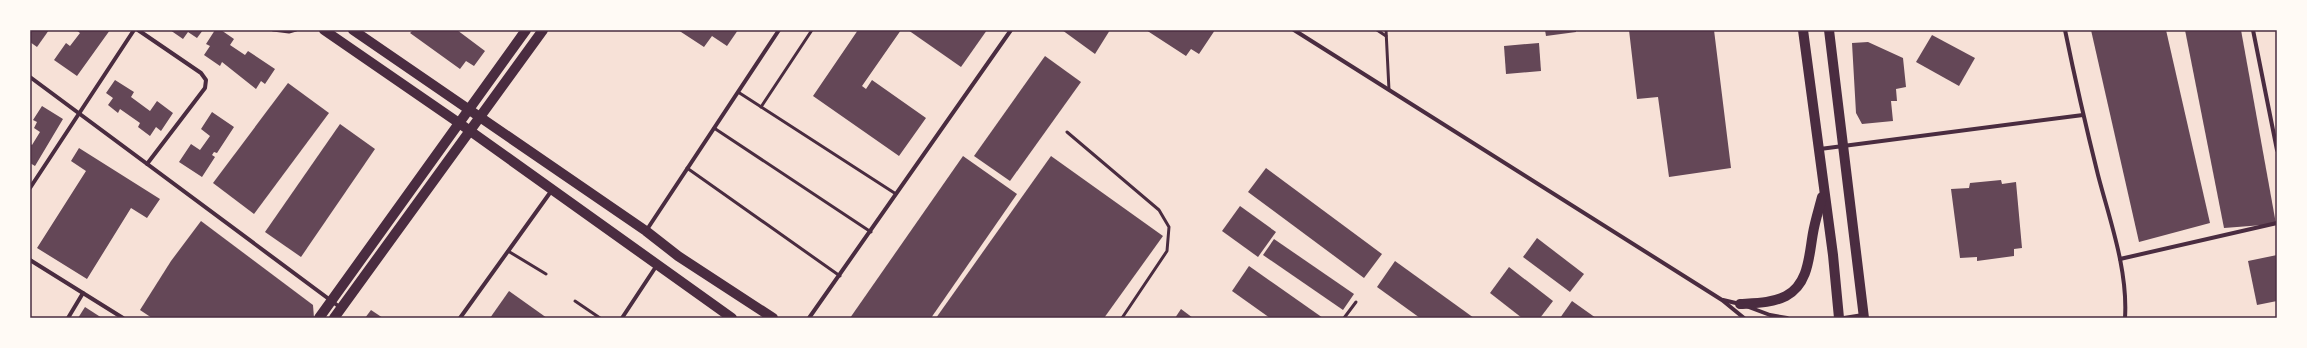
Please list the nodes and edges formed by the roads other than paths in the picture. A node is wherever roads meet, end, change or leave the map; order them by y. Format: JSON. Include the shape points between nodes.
{"nodes":[{"id":1,"x":134,"y":30,"type":"edge"},
{"id":2,"x":138,"y":30,"type":"edge"},
{"id":3,"x":272,"y":30,"type":"edge"},
{"id":4,"x":296,"y":30,"type":"edge"},
{"id":5,"x":324,"y":30,"type":"edge"},
{"id":6,"x":353,"y":30,"type":"edge"},
{"id":7,"x":526,"y":30,"type":"edge"},
{"id":8,"x":543,"y":30,"type":"edge"},
{"id":9,"x":779,"y":30,"type":"edge"},
{"id":10,"x":812,"y":30,"type":"edge"},
{"id":11,"x":1011,"y":30,"type":"edge"},
{"id":12,"x":1294,"y":30,"type":"edge"},
{"id":13,"x":1377,"y":30,"type":"edge"},
{"id":14,"x":1386,"y":30,"type":"edge"},
{"id":15,"x":1803,"y":30,"type":"edge"},
{"id":16,"x":1829,"y":30,"type":"edge"},
{"id":17,"x":2065,"y":30,"type":"edge"},
{"id":18,"x":2253,"y":30,"type":"edge"},
{"id":19,"x":1386,"y":36,"type":"junction"},
{"id":20,"x":30,"y":77,"type":"edge"},
{"id":21,"x":1388,"y":90,"type":"junction"},
{"id":22,"x":738,"y":92,"type":"junction"},
{"id":23,"x":761,"y":107,"type":"junction"},
{"id":24,"x":469,"y":108,"type":"junction"},
{"id":25,"x":79,"y":113,"type":"junction"},
{"id":26,"x":2083,"y":115,"type":"junction"},
{"id":27,"x":480,"y":116,"type":"junction"},
{"id":28,"x":459,"y":123,"type":"junction"},
{"id":29,"x":714,"y":128,"type":"junction"},
{"id":30,"x":469,"y":131,"type":"junction"},
{"id":31,"x":1067,"y":132,"type":"dead end"},
{"id":32,"x":1843,"y":146,"type":"junction"},
{"id":33,"x":1818,"y":149,"type":"junction"},
{"id":34,"x":2277,"y":150,"type":"edge"},
{"id":35,"x":147,"y":164,"type":"junction"},
{"id":36,"x":687,"y":168,"type":"junction"},
{"id":37,"x":30,"y":188,"type":"edge"},
{"id":38,"x":552,"y":189,"type":"junction"},
{"id":39,"x":1823,"y":193,"type":"junction"},
{"id":40,"x":897,"y":195,"type":"junction"},
{"id":41,"x":2277,"y":223,"type":"edge"},
{"id":42,"x":646,"y":231,"type":"junction"},
{"id":43,"x":871,"y":232,"type":"junction"},
{"id":44,"x":508,"y":251,"type":"junction"},
{"id":45,"x":2120,"y":259,"type":"junction"},
{"id":46,"x":30,"y":260,"type":"edge"},
{"id":47,"x":658,"y":264,"type":"junction"},
{"id":48,"x":546,"y":274,"type":"dead end"},
{"id":49,"x":840,"y":276,"type":"junction"},
{"id":50,"x":82,"y":293,"type":"junction"},
{"id":51,"x":1722,"y":300,"type":"junction"},
{"id":52,"x":331,"y":301,"type":"junction"},
{"id":53,"x":575,"y":301,"type":"dead end"},
{"id":54,"x":1356,"y":302,"type":"dead end"},
{"id":55,"x":1740,"y":304,"type":"junction"},
{"id":56,"x":341,"y":308,"type":"junction"},
{"id":57,"x":1864,"y":317,"type":"edge"},
{"id":58,"x":68,"y":318,"type":"edge"},
{"id":59,"x":123,"y":318,"type":"edge"},
{"id":60,"x":319,"y":318,"type":"edge"},
{"id":61,"x":334,"y":318,"type":"edge"},
{"id":62,"x":460,"y":318,"type":"edge"},
{"id":63,"x":600,"y":318,"type":"edge"},
{"id":64,"x":622,"y":318,"type":"edge"},
{"id":65,"x":732,"y":318,"type":"edge"},
{"id":66,"x":773,"y":318,"type":"edge"},
{"id":67,"x":809,"y":318,"type":"edge"},
{"id":68,"x":1122,"y":318,"type":"edge"},
{"id":69,"x":1344,"y":318,"type":"edge"},
{"id":70,"x":1744,"y":318,"type":"edge"},
{"id":71,"x":1787,"y":318,"type":"edge"},
{"id":72,"x":1839,"y":318,"type":"edge"},
{"id":73,"x":1844,"y":318,"type":"edge"},
{"id":74,"x":2125,"y":318,"type":"edge"}],
"edges":[{"from":1,"to":25,"type":"street"},
{"from":2,"to":35,"type":"street","via":[[201,73],[206,80],[205,88]]},
{"from":3,"to":4,"type":"lane"},
{"from":5,"to":28,"type":"main road"},
{"from":6,"to":24,"type":"main road"},
{"from":7,"to":24,"type":"main road"},
{"from":8,"to":27,"type":"main road"},
{"from":9,"to":22,"type":"street"},
{"from":10,"to":23,"type":"lane"},
{"from":11,"to":40,"type":"street"},
{"from":12,"to":21,"type":"street"},
{"from":13,"to":19,"type":"lane"},
{"from":14,"to":19,"type":"lane"},
{"from":15,"to":33,"type":"main road"},
{"from":16,"to":32,"type":"main road"},
{"from":17,"to":26,"type":"street"},
{"from":18,"to":34,"type":"street"},
{"from":19,"to":21,"type":"lane"},
{"from":20,"to":25,"type":"street"},
{"from":21,"to":51,"type":"street"},
{"from":22,"to":23,"type":"lane"},
{"from":22,"to":29,"type":"street"},
{"from":23,"to":40,"type":"lane"},
{"from":24,"to":27,"type":"main road"},
{"from":24,"to":28,"type":"main road"},
{"from":25,"to":35,"type":"street"},
{"from":25,"to":37,"type":"street"},
{"from":26,"to":32,"type":"street"},
{"from":26,"to":45,"type":"street"},
{"from":27,"to":30,"type":"main road"},
{"from":27,"to":42,"type":"main road"},
{"from":28,"to":30,"type":"main road"},
{"from":28,"to":52,"type":"main road"},
{"from":29,"to":36,"type":"street"},
{"from":29,"to":43,"type":"lane"},
{"from":30,"to":38,"type":"main road"},
{"from":30,"to":56,"type":"main road"},
{"from":31,"to":68,"type":"lane","via":[[1159,210],[1169,227],[1167,251]]},
{"from":32,"to":33,"type":"street"},
{"from":32,"to":57,"type":"main road"},
{"from":33,"to":39,"type":"main road"},
{"from":35,"to":52,"type":"street"},
{"from":36,"to":42,"type":"street"},
{"from":36,"to":49,"type":"lane"},
{"from":38,"to":44,"type":"street"},
{"from":38,"to":47,"type":"main road"},
{"from":39,"to":55,"type":"main road","via":[[1813,232],[1808,267],[1800,283],[1787,296],[1770,302]]},
{"from":39,"to":72,"type":"main road","via":[[1833,255]]},
{"from":40,"to":43,"type":"street"},
{"from":41,"to":45,"type":"street"},
{"from":42,"to":66,"type":"main road","via":[[678,256]]},
{"from":43,"to":49,"type":"street"},
{"from":44,"to":48,"type":"lane"},
{"from":44,"to":62,"type":"street"},
{"from":45,"to":74,"type":"street"},
{"from":46,"to":50,"type":"street"},
{"from":47,"to":64,"type":"street"},
{"from":47,"to":65,"type":"main road"},
{"from":49,"to":67,"type":"street"},
{"from":50,"to":58,"type":"street"},
{"from":50,"to":59,"type":"street"},
{"from":51,"to":55,"type":"street"},
{"from":51,"to":70,"type":"street"},
{"from":52,"to":56,"type":"street"},
{"from":52,"to":60,"type":"main road"},
{"from":53,"to":63,"type":"lane"},
{"from":54,"to":69,"type":"lane"},
{"from":55,"to":71,"type":"street","via":[[1770,316]]},
{"from":56,"to":61,"type":"main road"},
{"from":57,"to":73,"type":"street"}]}
